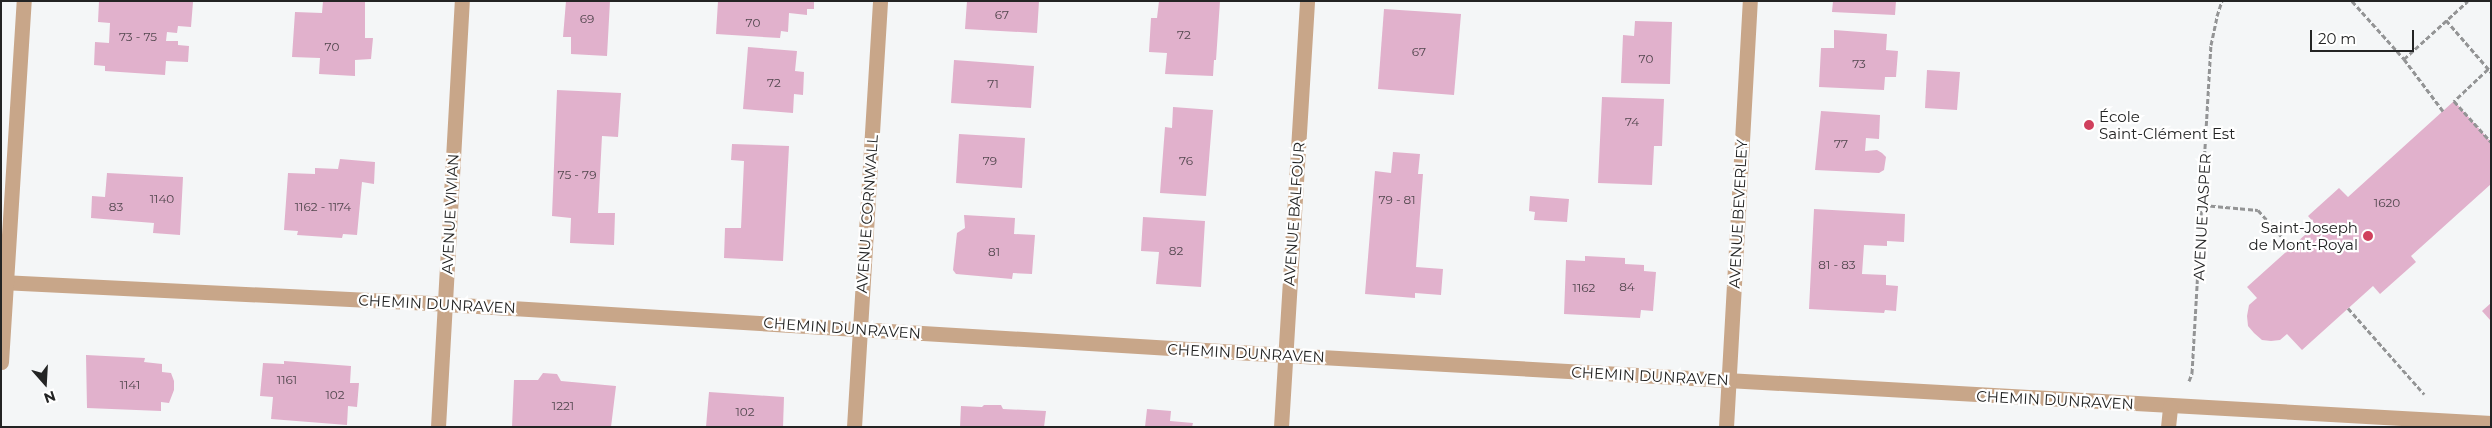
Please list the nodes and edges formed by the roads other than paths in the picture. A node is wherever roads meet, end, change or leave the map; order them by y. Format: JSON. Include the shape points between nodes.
{"nodes":[{"id":1,"x":24,"y":1,"type":"edge"},
{"id":2,"x":462,"y":1,"type":"edge"},
{"id":3,"x":880,"y":1,"type":"edge"},
{"id":4,"x":1307,"y":1,"type":"edge"},
{"id":5,"x":1750,"y":1,"type":"edge"},
{"id":6,"x":4,"y":282,"type":"edge"},
{"id":7,"x":445,"y":304,"type":"junction"},
{"id":8,"x":860,"y":329,"type":"junction"},
{"id":9,"x":1284,"y":355,"type":"junction"},
{"id":10,"x":1,"y":362,"type":"edge"},
{"id":11,"x":1728,"y":381,"type":"junction"},
{"id":12,"x":2170,"y":407,"type":"junction"},
{"id":13,"x":2491,"y":423,"type":"edge"},
{"id":14,"x":438,"y":427,"type":"edge"},
{"id":15,"x":854,"y":427,"type":"edge"},
{"id":16,"x":1281,"y":427,"type":"edge"},
{"id":17,"x":1726,"y":427,"type":"edge"},
{"id":18,"x":2168,"y":427,"type":"edge"}],
"edges":[{"from":1,"to":6,"type":"street"},
{"from":2,"to":7,"type":"street","name":"AVENUE VIVIAN"},
{"from":3,"to":8,"type":"street","name":"AVENUE CORNWALL"},
{"from":4,"to":9,"type":"street","name":"AVENUE BALFOUR"},
{"from":5,"to":11,"type":"street","name":"AVENUE BEVERLEY"},
{"from":6,"to":7,"type":"street","name":"CHEMIN DUNRAVEN"},
{"from":6,"to":10,"type":"street"},
{"from":7,"to":8,"type":"street","name":"CHEMIN DUNRAVEN"},
{"from":7,"to":14,"type":"street","name":"AVENUE VIVIAN"},
{"from":8,"to":9,"type":"street","name":"CHEMIN DUNRAVEN"},
{"from":8,"to":15,"type":"street","name":"AVENUE CORNWALL"},
{"from":9,"to":11,"type":"street","name":"CHEMIN DUNRAVEN"},
{"from":9,"to":16,"type":"street","name":"AVENUE BALFOUR"},
{"from":11,"to":12,"type":"street","name":"CHEMIN DUNRAVEN"},
{"from":11,"to":17,"type":"street","name":"AVENUE BEVERLEY"},
{"from":12,"to":13,"type":"street","name":"CHEMIN DUNRAVEN"},
{"from":12,"to":18,"type":"street"}]}
